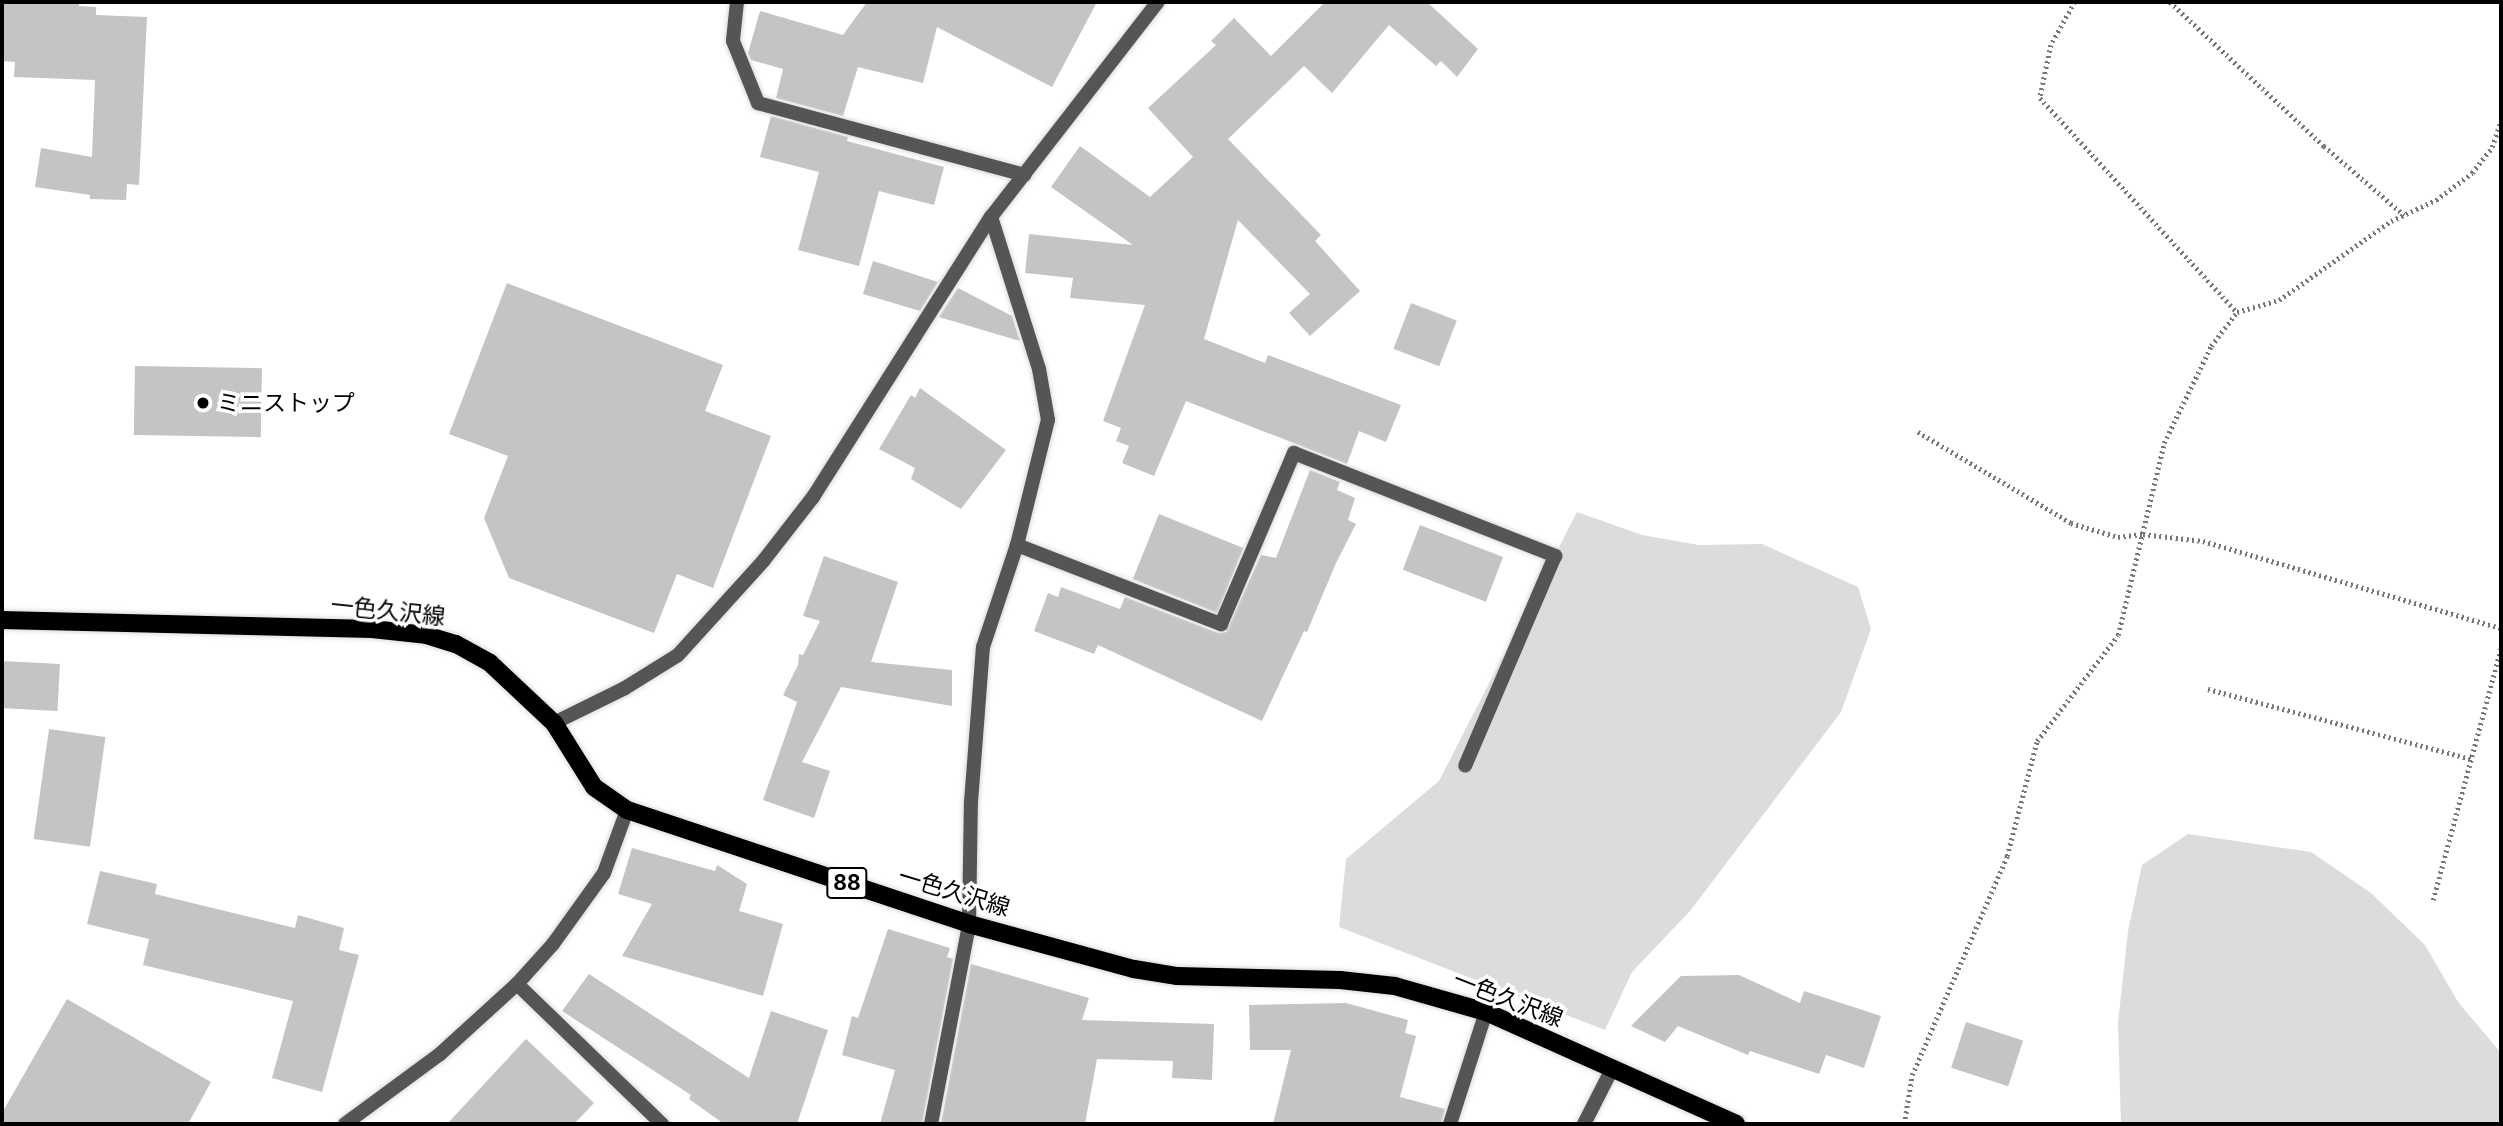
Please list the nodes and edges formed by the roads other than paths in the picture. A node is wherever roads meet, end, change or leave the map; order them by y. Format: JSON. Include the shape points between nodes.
{"nodes":[{"id":1,"x":737,"y":2,"type":"edge"},
{"id":2,"x":1158,"y":2,"type":"edge"},
{"id":3,"x":1024,"y":175,"type":"junction"},
{"id":4,"x":991,"y":217,"type":"junction"},
{"id":5,"x":1017,"y":545,"type":"junction"},
{"id":6,"x":2,"y":620,"type":"edge"},
{"id":7,"x":554,"y":723,"type":"junction"},
{"id":8,"x":1465,"y":766,"type":"dead end"},
{"id":9,"x":627,"y":810,"type":"junction"},
{"id":10,"x":969,"y":924,"type":"junction"},
{"id":11,"x":517,"y":984,"type":"junction"},
{"id":12,"x":1486,"y":1012,"type":"junction"},
{"id":13,"x":1612,"y":1069,"type":"junction"},
{"id":14,"x":345,"y":1124,"type":"edge"},
{"id":15,"x":662,"y":1124,"type":"edge"},
{"id":16,"x":931,"y":1124,"type":"edge"},
{"id":17,"x":1450,"y":1124,"type":"edge"},
{"id":18,"x":1584,"y":1124,"type":"edge"},
{"id":19,"x":1737,"y":1124,"type":"edge"}],
"edges":[{"from":1,"to":3,"type":"street","via":[[733,41],[758,103]]},
{"from":2,"to":3,"type":"street"},
{"from":3,"to":4,"type":"street"},
{"from":4,"to":5,"type":"street","via":[[1039,369],[1048,420]]},
{"from":4,"to":7,"type":"street","via":[[813,497],[764,560],[678,655]]},
{"from":5,"to":8,"type":"street","via":[[1221,624],[1294,453],[1555,556]]},
{"from":5,"to":10,"type":"street","via":[[983,647],[971,802]]},
{"from":6,"to":7,"type":"main road","name":"一色久沢線","number":"88","via":[[372,629],[426,635],[456,644],[490,663]]},
{"from":7,"to":9,"type":"main road","name":"一色久沢線","number":"88","via":[[594,787]]},
{"from":9,"to":10,"type":"main road","name":"一色久沢線","number":"88"},
{"from":9,"to":11,"type":"street","via":[[604,873],[553,944]]},
{"from":10,"to":12,"type":"main road","name":"一色久沢線","number":"88","via":[[1134,970],[1395,986]]},
{"from":10,"to":16,"type":"street"},
{"from":11,"to":14,"type":"street","via":[[440,1054]]},
{"from":11,"to":15,"type":"street"},
{"from":12,"to":13,"type":"main road","name":"一色久沢線","number":"88"},
{"from":12,"to":17,"type":"street"},
{"from":13,"to":18,"type":"street"},
{"from":13,"to":19,"type":"main road","name":"一色久沢線","number":"88"}]}
